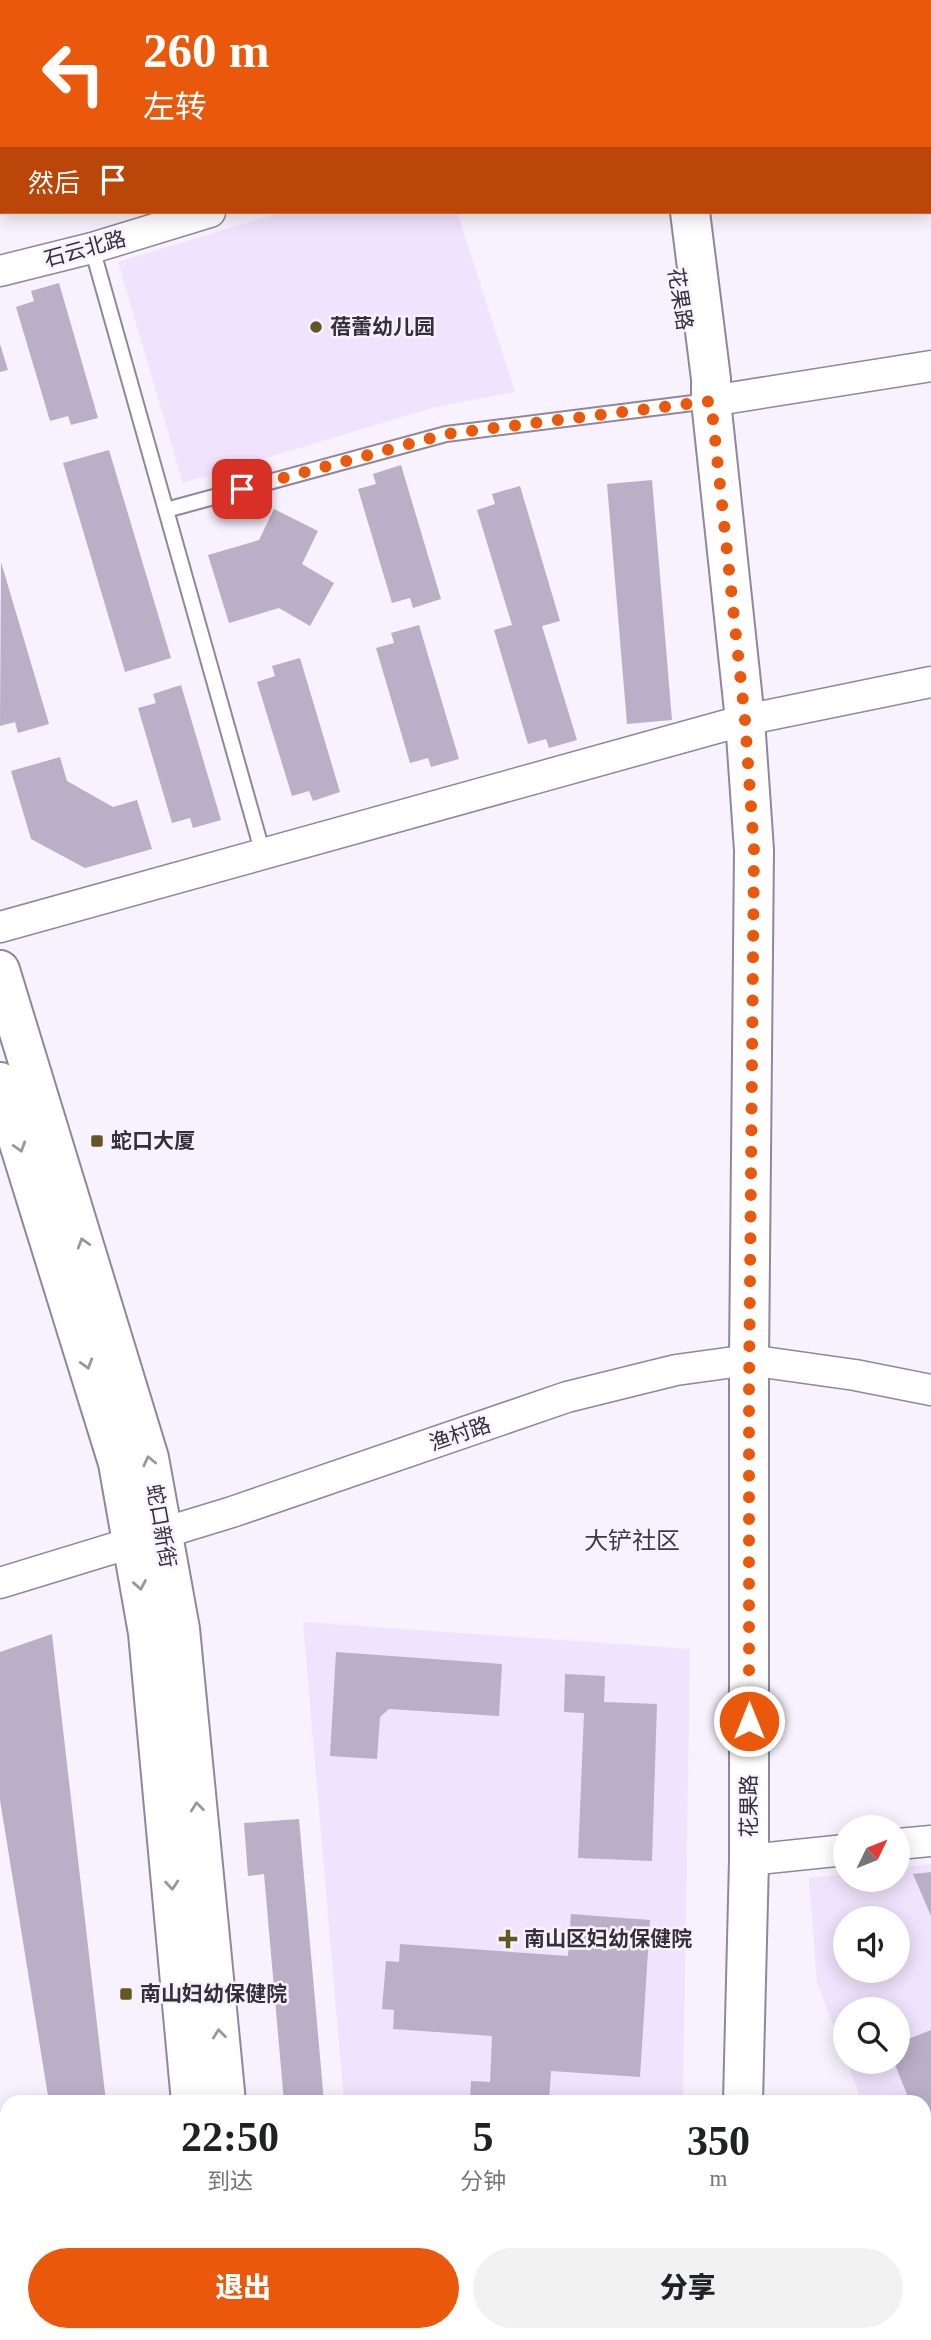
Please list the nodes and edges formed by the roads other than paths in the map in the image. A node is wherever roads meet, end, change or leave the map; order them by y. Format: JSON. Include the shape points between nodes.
{"nodes":[{"id":1,"x":200,"y":214,"type":"edge"},
{"id":2,"x":667,"y":214,"type":"edge"},
{"id":3,"x":690,"y":214,"type":"edge"},
{"id":4,"x":92,"y":248,"type":"junction"},
{"id":5,"x":0,"y":271,"type":"edge"},
{"id":6,"x":931,"y":366,"type":"edge"},
{"id":7,"x":711,"y":390,"type":"junction"},
{"id":8,"x":166,"y":510,"type":"junction"},
{"id":9,"x":931,"y":682,"type":"edge"},
{"id":10,"x":745,"y":720,"type":"junction"},
{"id":11,"x":262,"y":854,"type":"junction"},
{"id":12,"x":0,"y":927,"type":"edge"},
{"id":13,"x":0,"y":970,"type":"edge"},
{"id":14,"x":0,"y":1082,"type":"edge"},
{"id":15,"x":750,"y":1360,"type":"junction"},
{"id":16,"x":931,"y":1390,"type":"edge"},
{"id":17,"x":147,"y":1538,"type":"junction"},
{"id":18,"x":0,"y":1583,"type":"edge"},
{"id":19,"x":931,"y":1841,"type":"edge"},
{"id":20,"x":910,"y":1843,"type":"edge"},
{"id":21,"x":833,"y":1851,"type":"edge"},
{"id":22,"x":749,"y":1860,"type":"junction"},
{"id":23,"x":190,"y":2095,"type":"edge"},
{"id":24,"x":225,"y":2095,"type":"edge"},
{"id":25,"x":743,"y":2095,"type":"edge"}],
"edges":[{"from":1,"to":4,"type":"street","name":"石云北路"},
{"from":2,"to":7,"type":"main road","name":"花果路","via":[[688,353]]},
{"from":3,"to":7,"type":"main road","name":"花果路"},
{"from":4,"to":5,"type":"street","name":"石云北路"},
{"from":4,"to":8,"type":"lane"},
{"from":6,"to":7,"type":"street"},
{"from":7,"to":8,"type":"lane","via":[[446,434]]},
{"from":7,"to":10,"type":"main road","name":"花果路"},
{"from":8,"to":11,"type":"lane"},
{"from":9,"to":10,"type":"street"},
{"from":10,"to":11,"type":"street"},
{"from":10,"to":15,"type":"main road","name":"花果路","via":[[754,850]]},
{"from":11,"to":12,"type":"street"},
{"from":17,"to":13,"type":"main road","name":"蛇口新街","one_way":true,"via":[[149,1458]]},
{"from":14,"to":17,"type":"main road","name":"蛇口新街","one_way":true,"via":[[118,1463]]},
{"from":15,"to":16,"type":"street","name":"渔村路"},
{"from":15,"to":17,"type":"street","name":"渔村路","via":[[677,1370],[567,1397]]},
{"from":15,"to":22,"type":"main road","name":"花果路"},
{"from":17,"to":18,"type":"street","name":"渔村路"},
{"from":17,"to":23,"type":"main road","name":"蛇口新街","one_way":true,"via":[[148,1633]]},
{"from":24,"to":17,"type":"main road","name":"蛇口新街","one_way":true,"via":[[180,1629]]},
{"from":19,"to":20,"type":"street"},
{"from":21,"to":22,"type":"street"},
{"from":22,"to":25,"type":"main road","name":"花果路"}]}
